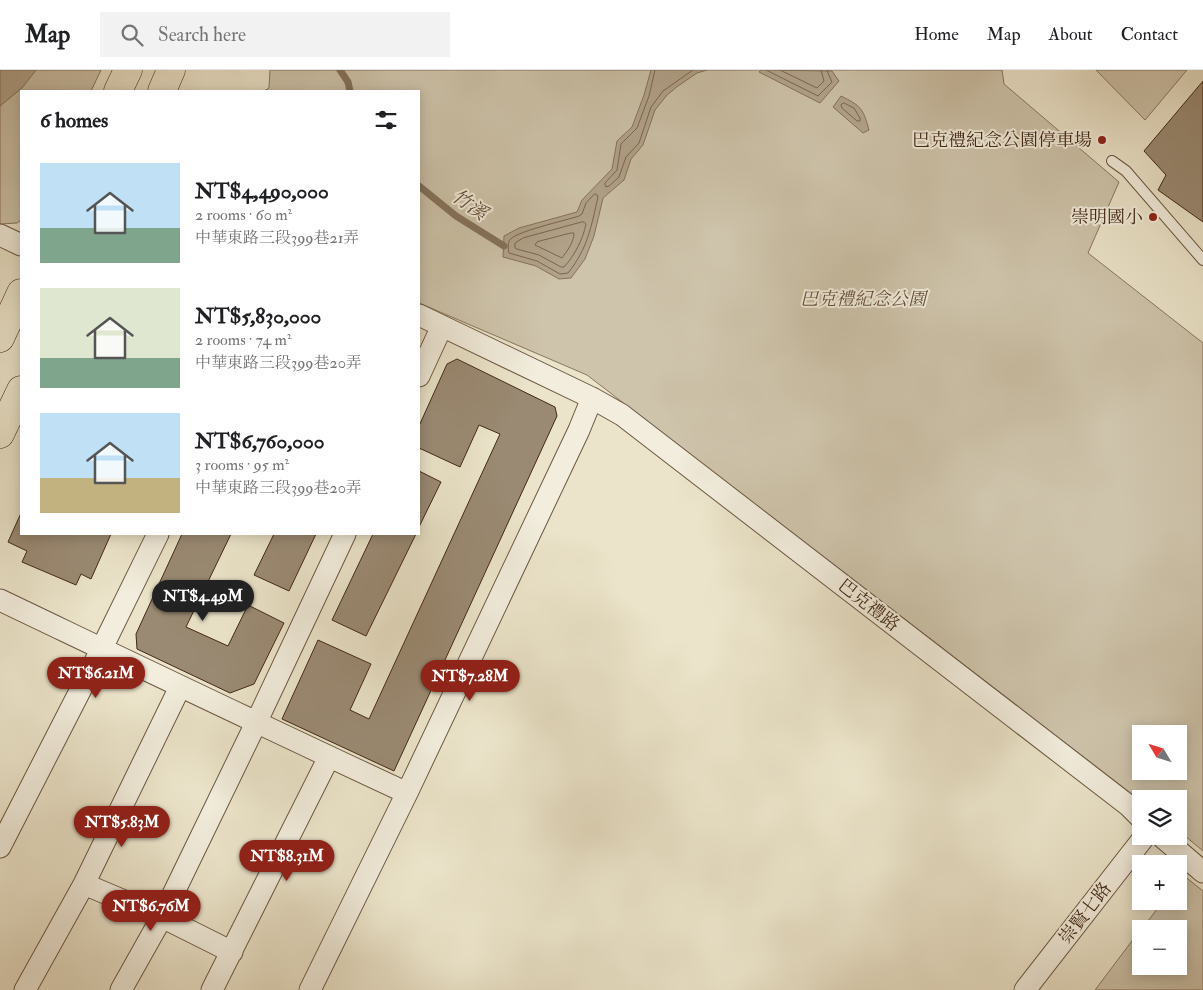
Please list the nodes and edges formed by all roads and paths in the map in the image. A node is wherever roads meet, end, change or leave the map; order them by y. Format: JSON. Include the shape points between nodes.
{"nodes":[{"id":1,"x":128,"y":70,"type":"edge"},
{"id":2,"x":172,"y":70,"type":"edge"},
{"id":3,"x":118,"y":90,"type":"edge"},
{"id":4,"x":162,"y":90,"type":"edge"},
{"id":5,"x":1112,"y":161,"type":"dead end"},
{"id":6,"x":0,"y":235,"type":"edge"},
{"id":7,"x":20,"y":244,"type":"edge"},
{"id":8,"x":1203,"y":260,"type":"edge"},
{"id":9,"x":20,"y":295,"type":"edge"},
{"id":10,"x":420,"y":315,"type":"edge"},
{"id":11,"x":442,"y":326,"type":"junction"},
{"id":12,"x":0,"y":338,"type":"edge"},
{"id":13,"x":420,"y":374,"type":"edge"},
{"id":14,"x":20,"y":392,"type":"edge"},
{"id":15,"x":592,"y":398,"type":"junction"},
{"id":16,"x":0,"y":434,"type":"edge"},
{"id":17,"x":158,"y":535,"type":"edge"},
{"id":18,"x":345,"y":535,"type":"edge"},
{"id":19,"x":0,"y":600,"type":"edge"},
{"id":20,"x":102,"y":648,"type":"junction"},
{"id":21,"x":180,"y":687,"type":"junction"},
{"id":22,"x":256,"y":723,"type":"junction"},
{"id":23,"x":329,"y":757,"type":"junction"},
{"id":24,"x":407,"y":793,"type":"junction"},
{"id":25,"x":1132,"y":809,"type":"edge"},
{"id":26,"x":1138,"y":845,"type":"edge"},
{"id":27,"x":1172,"y":845,"type":"edge"},
{"id":28,"x":0,"y":847,"type":"edge"},
{"id":29,"x":1203,"y":872,"type":"edge"},
{"id":30,"x":84,"y":884,"type":"junction"},
{"id":31,"x":162,"y":917,"type":"junction"},
{"id":32,"x":232,"y":952,"type":"junction"},
{"id":33,"x":25,"y":990,"type":"edge"},
{"id":34,"x":121,"y":990,"type":"edge"},
{"id":35,"x":212,"y":990,"type":"edge"},
{"id":36,"x":310,"y":990,"type":"edge"},
{"id":37,"x":1025,"y":990,"type":"edge"}],
"edges":[{"from":1,"to":3,"type":"main road"},
{"from":2,"to":4,"type":"main road"},
{"from":5,"to":8,"type":"lane","via":[[1126,171]]},
{"from":6,"to":7,"type":"street"},
{"from":9,"to":12,"type":"main road"},
{"from":10,"to":11,"type":"street","name":"巴克禮路"},
{"from":11,"to":13,"type":"street"},
{"from":11,"to":15,"type":"street","name":"巴克禮路"},
{"from":14,"to":16,"type":"main road"},
{"from":15,"to":24,"type":"street"},
{"from":15,"to":25,"type":"street","name":"巴克禮路","via":[[622,415]]},
{"from":17,"to":20,"type":"street"},
{"from":18,"to":22,"type":"street"},
{"from":19,"to":20,"type":"street"},
{"from":20,"to":21,"type":"street"},
{"from":20,"to":28,"type":"street"},
{"from":21,"to":22,"type":"street"},
{"from":21,"to":30,"type":"street"},
{"from":22,"to":23,"type":"street"},
{"from":22,"to":31,"type":"street"},
{"from":23,"to":24,"type":"street"},
{"from":23,"to":32,"type":"street"},
{"from":24,"to":36,"type":"street"},
{"from":26,"to":37,"type":"street","name":"崇賢七路"},
{"from":27,"to":29,"type":"street"},
{"from":30,"to":31,"type":"street"},
{"from":30,"to":33,"type":"street"},
{"from":31,"to":32,"type":"street"},
{"from":31,"to":34,"type":"street"},
{"from":32,"to":35,"type":"street"}]}
